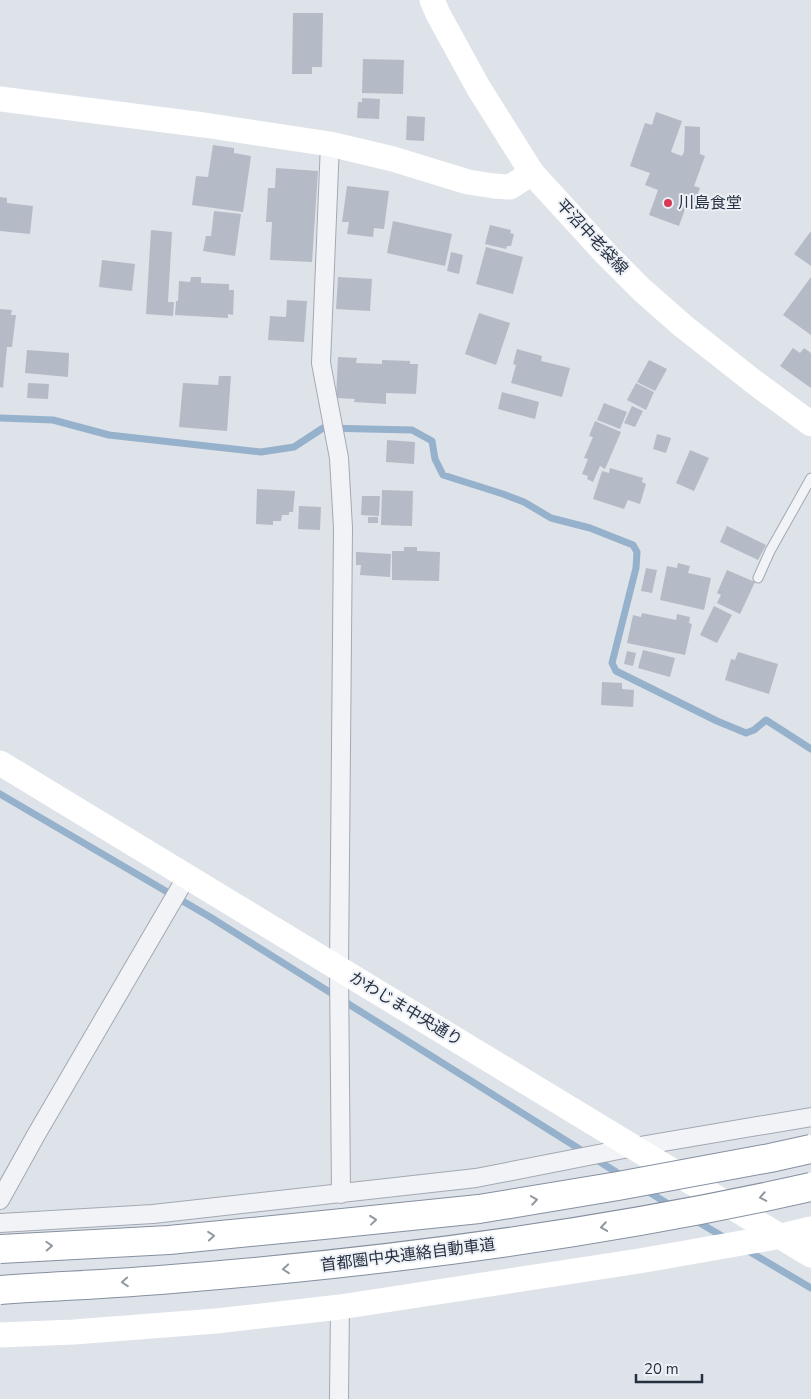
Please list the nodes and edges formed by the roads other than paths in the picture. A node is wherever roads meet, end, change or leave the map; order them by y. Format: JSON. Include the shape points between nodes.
{"nodes":[{"id":1,"x":432,"y":0,"type":"edge"},
{"id":2,"x":0,"y":98,"type":"edge"},
{"id":3,"x":330,"y":144,"type":"junction"},
{"id":4,"x":532,"y":173,"type":"junction"},
{"id":5,"x":811,"y":424,"type":"edge"},
{"id":6,"x":811,"y":478,"type":"edge"},
{"id":7,"x":758,"y":578,"type":"dead end"},
{"id":8,"x":0,"y":763,"type":"edge"},
{"id":9,"x":187,"y":876,"type":"junction"},
{"id":10,"x":339,"y":968,"type":"junction"},
{"id":11,"x":811,"y":1118,"type":"edge"},
{"id":12,"x":634,"y":1147,"type":"junction"},
{"id":13,"x":811,"y":1149,"type":"edge"},
{"id":14,"x":811,"y":1187,"type":"edge"},
{"id":15,"x":341,"y":1194,"type":"junction"},
{"id":16,"x":0,"y":1200,"type":"edge"},
{"id":17,"x":0,"y":1223,"type":"edge"},
{"id":18,"x":811,"y":1229,"type":"edge"},
{"id":19,"x":782,"y":1236,"type":"junction"},
{"id":20,"x":0,"y":1249,"type":"edge"},
{"id":21,"x":811,"y":1254,"type":"edge"},
{"id":22,"x":0,"y":1290,"type":"edge"},
{"id":23,"x":340,"y":1307,"type":"junction"},
{"id":24,"x":0,"y":1335,"type":"edge"},
{"id":25,"x":339,"y":1399,"type":"edge"}],
"edges":[{"from":1,"to":4,"type":"street","name":"平沼中老袋線","via":[[478,87]]},
{"from":2,"to":3,"type":"street"},
{"from":3,"to":4,"type":"street","via":[[468,182],[494,186],[510,187]]},
{"from":3,"to":10,"type":"street","via":[[321,363],[339,458],[343,528]]},
{"from":4,"to":5,"type":"street","name":"平沼中老袋線","via":[[642,290],[754,382]]},
{"from":6,"to":7,"type":"lane"},
{"from":8,"to":9,"type":"street","name":"かわじま中央通り"},
{"from":9,"to":10,"type":"street","name":"かわじま中央通り"},
{"from":9,"to":16,"type":"street"},
{"from":10,"to":12,"type":"street","name":"かわじま中央通り"},
{"from":10,"to":15,"type":"street"},
{"from":11,"to":12,"type":"street"},
{"from":12,"to":15,"type":"street","via":[[476,1178]]},
{"from":12,"to":19,"type":"street","name":"かわじま中央通り"},
{"from":20,"to":13,"type":"highway","one_way":true,"bridge":true,"via":[[169,1240],[479,1209]]},
{"from":14,"to":22,"type":"highway","name":"首都圏中央連絡自動車道","one_way":true,"bridge":true,"via":[[630,1223],[473,1248],[171,1280]]},
{"from":15,"to":17,"type":"street","via":[[153,1214]]},
{"from":18,"to":19,"type":"street"},
{"from":19,"to":21,"type":"street","name":"かわじま中央通り"},
{"from":19,"to":23,"type":"street","via":[[639,1262]]},
{"from":23,"to":24,"type":"street","via":[[216,1321]]},
{"from":23,"to":25,"type":"street"}]}
